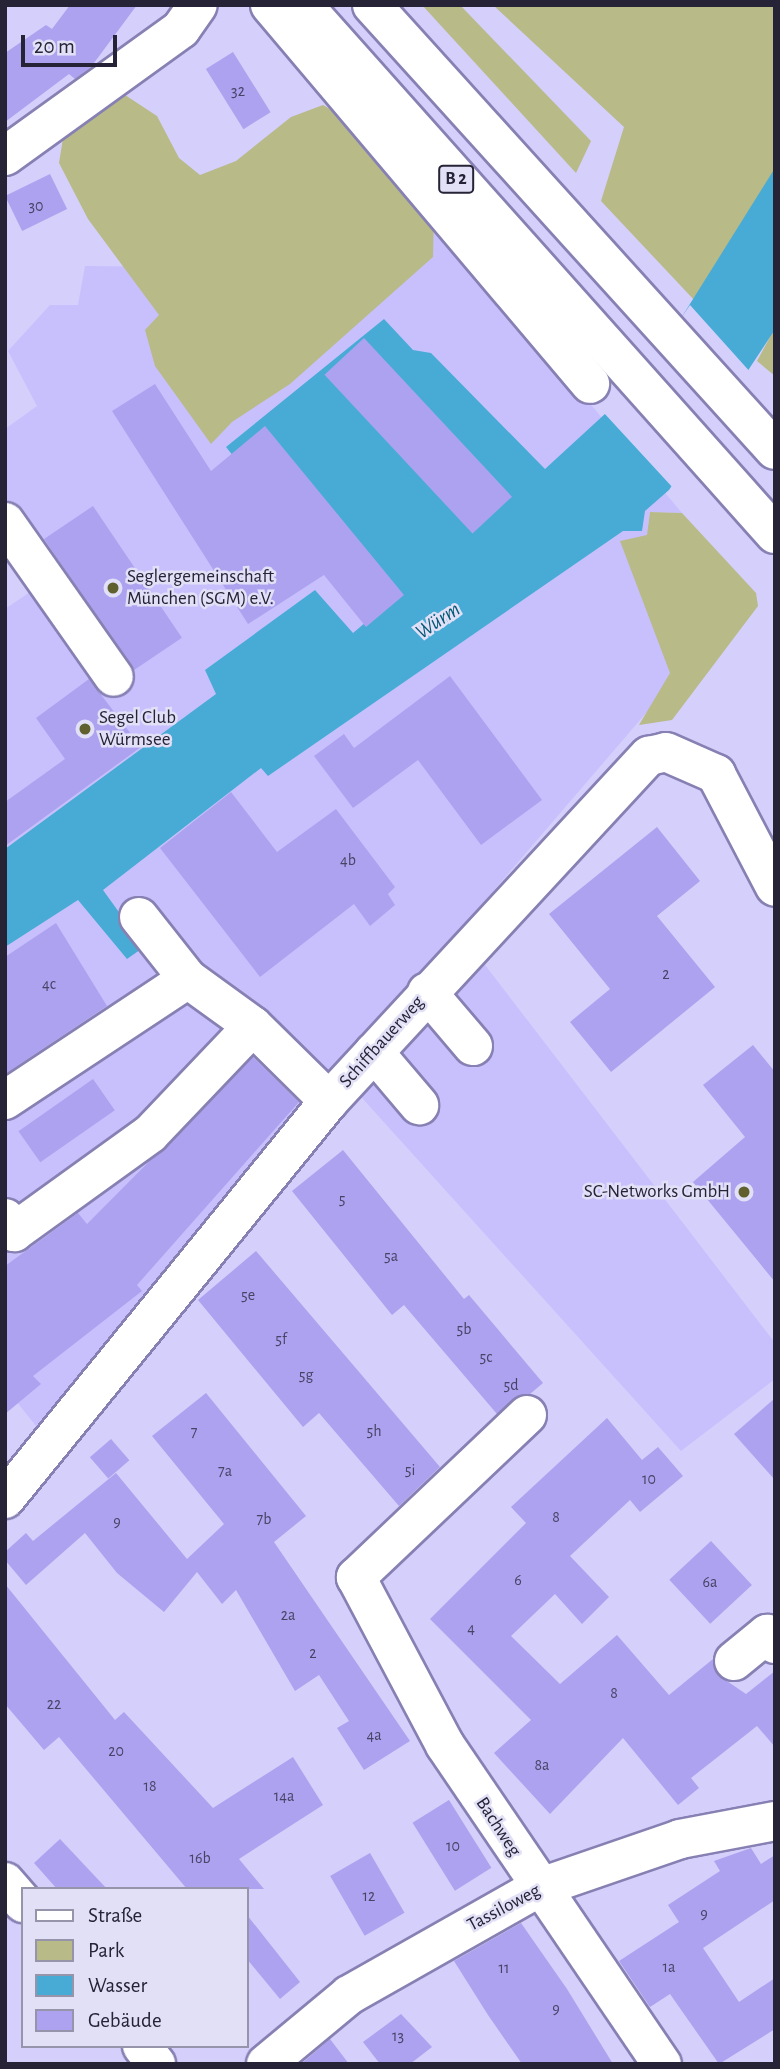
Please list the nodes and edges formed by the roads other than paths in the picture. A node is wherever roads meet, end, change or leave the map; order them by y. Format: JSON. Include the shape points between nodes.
{"nodes":[{"id":1,"x":198,"y":5,"type":"edge"},
{"id":2,"x":270,"y":5,"type":"edge"},
{"id":3,"x":303,"y":5,"type":"edge"},
{"id":4,"x":372,"y":5,"type":"edge"},
{"id":5,"x":5,"y":156,"type":"edge"},
{"id":6,"x":590,"y":384,"type":"dead end"},
{"id":7,"x":765,"y":439,"type":"edge"},
{"id":8,"x":5,"y":522,"type":"edge"},
{"id":9,"x":775,"y":534,"type":"edge"},
{"id":10,"x":114,"y":677,"type":"dead end"},
{"id":11,"x":774,"y":884,"type":"edge"},
{"id":12,"x":139,"y":917,"type":"dead end"},
{"id":13,"x":188,"y":979,"type":"junction"},
{"id":14,"x":428,"y":992,"type":"junction"},
{"id":15,"x":253,"y":1026,"type":"junction"},
{"id":16,"x":473,"y":1046,"type":"dead end"},
{"id":17,"x":374,"y":1052,"type":"junction"},
{"id":18,"x":5,"y":1100,"type":"edge"},
{"id":19,"x":329,"y":1101,"type":"junction"},
{"id":20,"x":419,"y":1105,"type":"dead end"},
{"id":21,"x":8,"y":1230,"type":"edge"},
{"id":22,"x":527,"y":1415,"type":"dead end"},
{"id":23,"x":5,"y":1499,"type":"edge"},
{"id":24,"x":775,"y":1644,"type":"edge"},
{"id":25,"x":734,"y":1661,"type":"dead end"},
{"id":26,"x":775,"y":1821,"type":"edge"},
{"id":27,"x":5,"y":1882,"type":"edge"},
{"id":28,"x":538,"y":1888,"type":"junction"},
{"id":29,"x":21,"y":1900,"type":"edge"},
{"id":30,"x":144,"y":2048,"type":"edge"},
{"id":31,"x":156,"y":2064,"type":"edge"},
{"id":32,"x":266,"y":2064,"type":"edge"},
{"id":33,"x":662,"y":2064,"type":"edge"}],
"edges":[{"from":1,"to":5,"type":"street","via":[[181,29]]},
{"from":2,"to":6,"type":"street"},
{"from":3,"to":9,"type":"street","number":"B 2"},
{"from":4,"to":7,"type":"street"},
{"from":8,"to":10,"type":"street"},
{"from":11,"to":14,"type":"street","name":"Schiffbauerweg","via":[[716,774],[666,752],[649,756]]},
{"from":12,"to":13,"type":"street"},
{"from":13,"to":15,"type":"street"},
{"from":13,"to":18,"type":"street"},
{"from":14,"to":16,"type":"street"},
{"from":14,"to":17,"type":"street","name":"Schiffbauerweg"},
{"from":15,"to":19,"type":"street"},
{"from":15,"to":21,"type":"street","via":[[150,1134]]},
{"from":17,"to":19,"type":"street","name":"Schiffbauerweg"},
{"from":17,"to":20,"type":"street"},
{"from":19,"to":23,"type":"street","name":"Schiffbauerweg"},
{"from":22,"to":28,"type":"street","name":"Bachweg","via":[[356,1577],[445,1745]]},
{"from":24,"to":25,"type":"street","via":[[767,1634]]},
{"from":26,"to":28,"type":"street","name":"Tassiloweg","via":[[680,1839]]},
{"from":27,"to":29,"type":"street"},
{"from":28,"to":32,"type":"street","name":"Tassiloweg","via":[[349,1995]]},
{"from":28,"to":33,"type":"street","name":"Bachweg"},
{"from":30,"to":31,"type":"street"}]}
